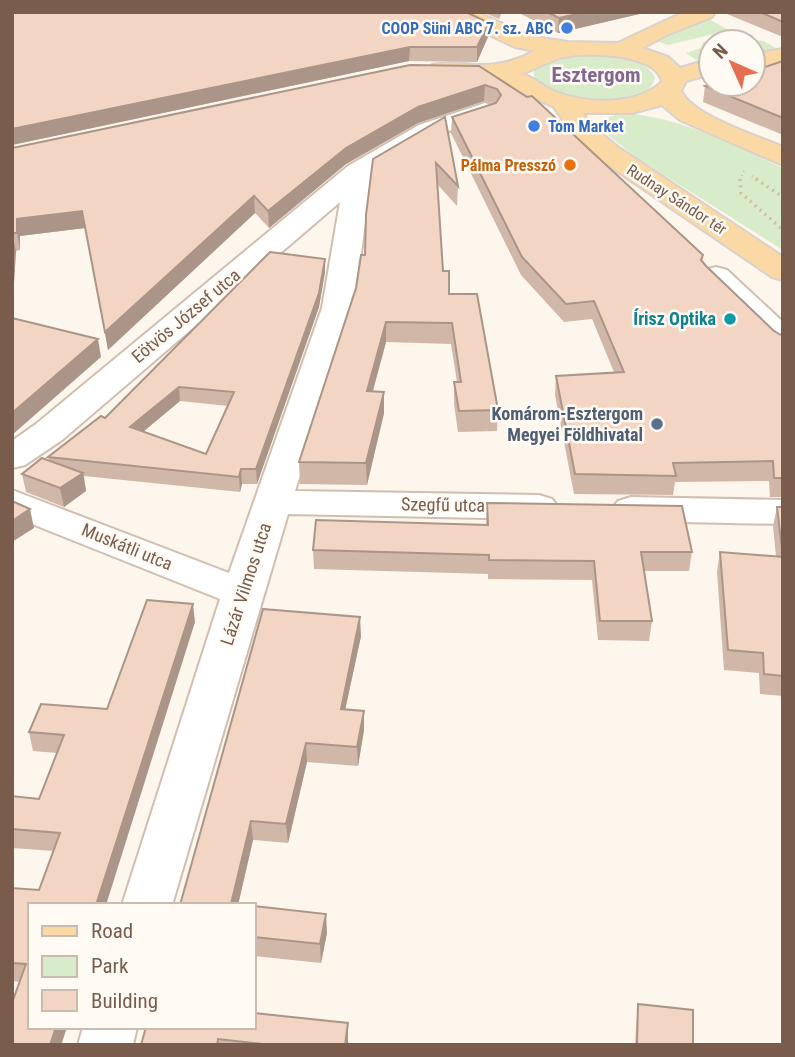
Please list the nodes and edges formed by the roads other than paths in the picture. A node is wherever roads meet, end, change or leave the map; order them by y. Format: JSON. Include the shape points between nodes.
{"nodes":[{"id":1,"x":459,"y":12,"type":"edge"},
{"id":2,"x":704,"y":12,"type":"edge"},
{"id":3,"x":622,"y":50,"type":"junction"},
{"id":4,"x":528,"y":61,"type":"junction"},
{"id":5,"x":697,"y":69,"type":"edge"},
{"id":6,"x":417,"y":70,"type":"edge"},
{"id":7,"x":672,"y":84,"type":"junction"},
{"id":8,"x":615,"y":107,"type":"junction"},
{"id":9,"x":485,"y":110,"type":"edge"},
{"id":10,"x":570,"y":112,"type":"junction"},
{"id":11,"x":689,"y":115,"type":"junction"},
{"id":12,"x":783,"y":157,"type":"edge"},
{"id":13,"x":358,"y":172,"type":"junction"},
{"id":14,"x":783,"y":271,"type":"edge"},
{"id":15,"x":716,"y":276,"type":"edge"},
{"id":16,"x":783,"y":340,"type":"edge"},
{"id":17,"x":12,"y":457,"type":"edge"},
{"id":18,"x":12,"y":502,"type":"edge"},
{"id":19,"x":272,"y":502,"type":"junction"},
{"id":20,"x":783,"y":512,"type":"edge"},
{"id":21,"x":242,"y":593,"type":"junction"},
{"id":22,"x":148,"y":903,"type":"edge"}],
"edges":[{"from":1,"to":4,"type":"main road"},
{"from":2,"to":3,"type":"main road"},
{"from":3,"to":4,"type":"main road","via":[[570,49]]},
{"from":3,"to":7,"type":"main road","via":[[668,68]]},
{"from":4,"to":6,"type":"main road","via":[[485,72]]},
{"from":4,"to":10,"type":"main road","name":"Rudnay Sándor tér","via":[[536,92]]},
{"from":5,"to":7,"type":"main road"},
{"from":7,"to":8,"type":"main road","via":[[651,101]]},
{"from":7,"to":11,"type":"main road","via":[[674,104]]},
{"from":8,"to":10,"type":"main road"},
{"from":8,"to":11,"type":"main road"},
{"from":9,"to":13,"type":"street","name":"Eötvös József utca","via":[[428,130]]},
{"from":10,"to":14,"type":"main road","name":"Rudnay Sándor tér","via":[[582,130],[610,154]]},
{"from":11,"to":12,"type":"main road"},
{"from":13,"to":17,"type":"street","name":"Eötvös József utca","via":[[49,432]]},
{"from":13,"to":19,"type":"street","name":"Lázár Vilmos utca","via":[[338,308]]},
{"from":15,"to":16,"type":"street"},
{"from":18,"to":21,"type":"street","name":"Muskátli utca"},
{"from":19,"to":20,"type":"street","name":"Szegfű utca"},
{"from":19,"to":21,"type":"street","name":"Lázár Vilmos utca"},
{"from":21,"to":22,"type":"street","name":"Lázár Vilmos utca"}]}
